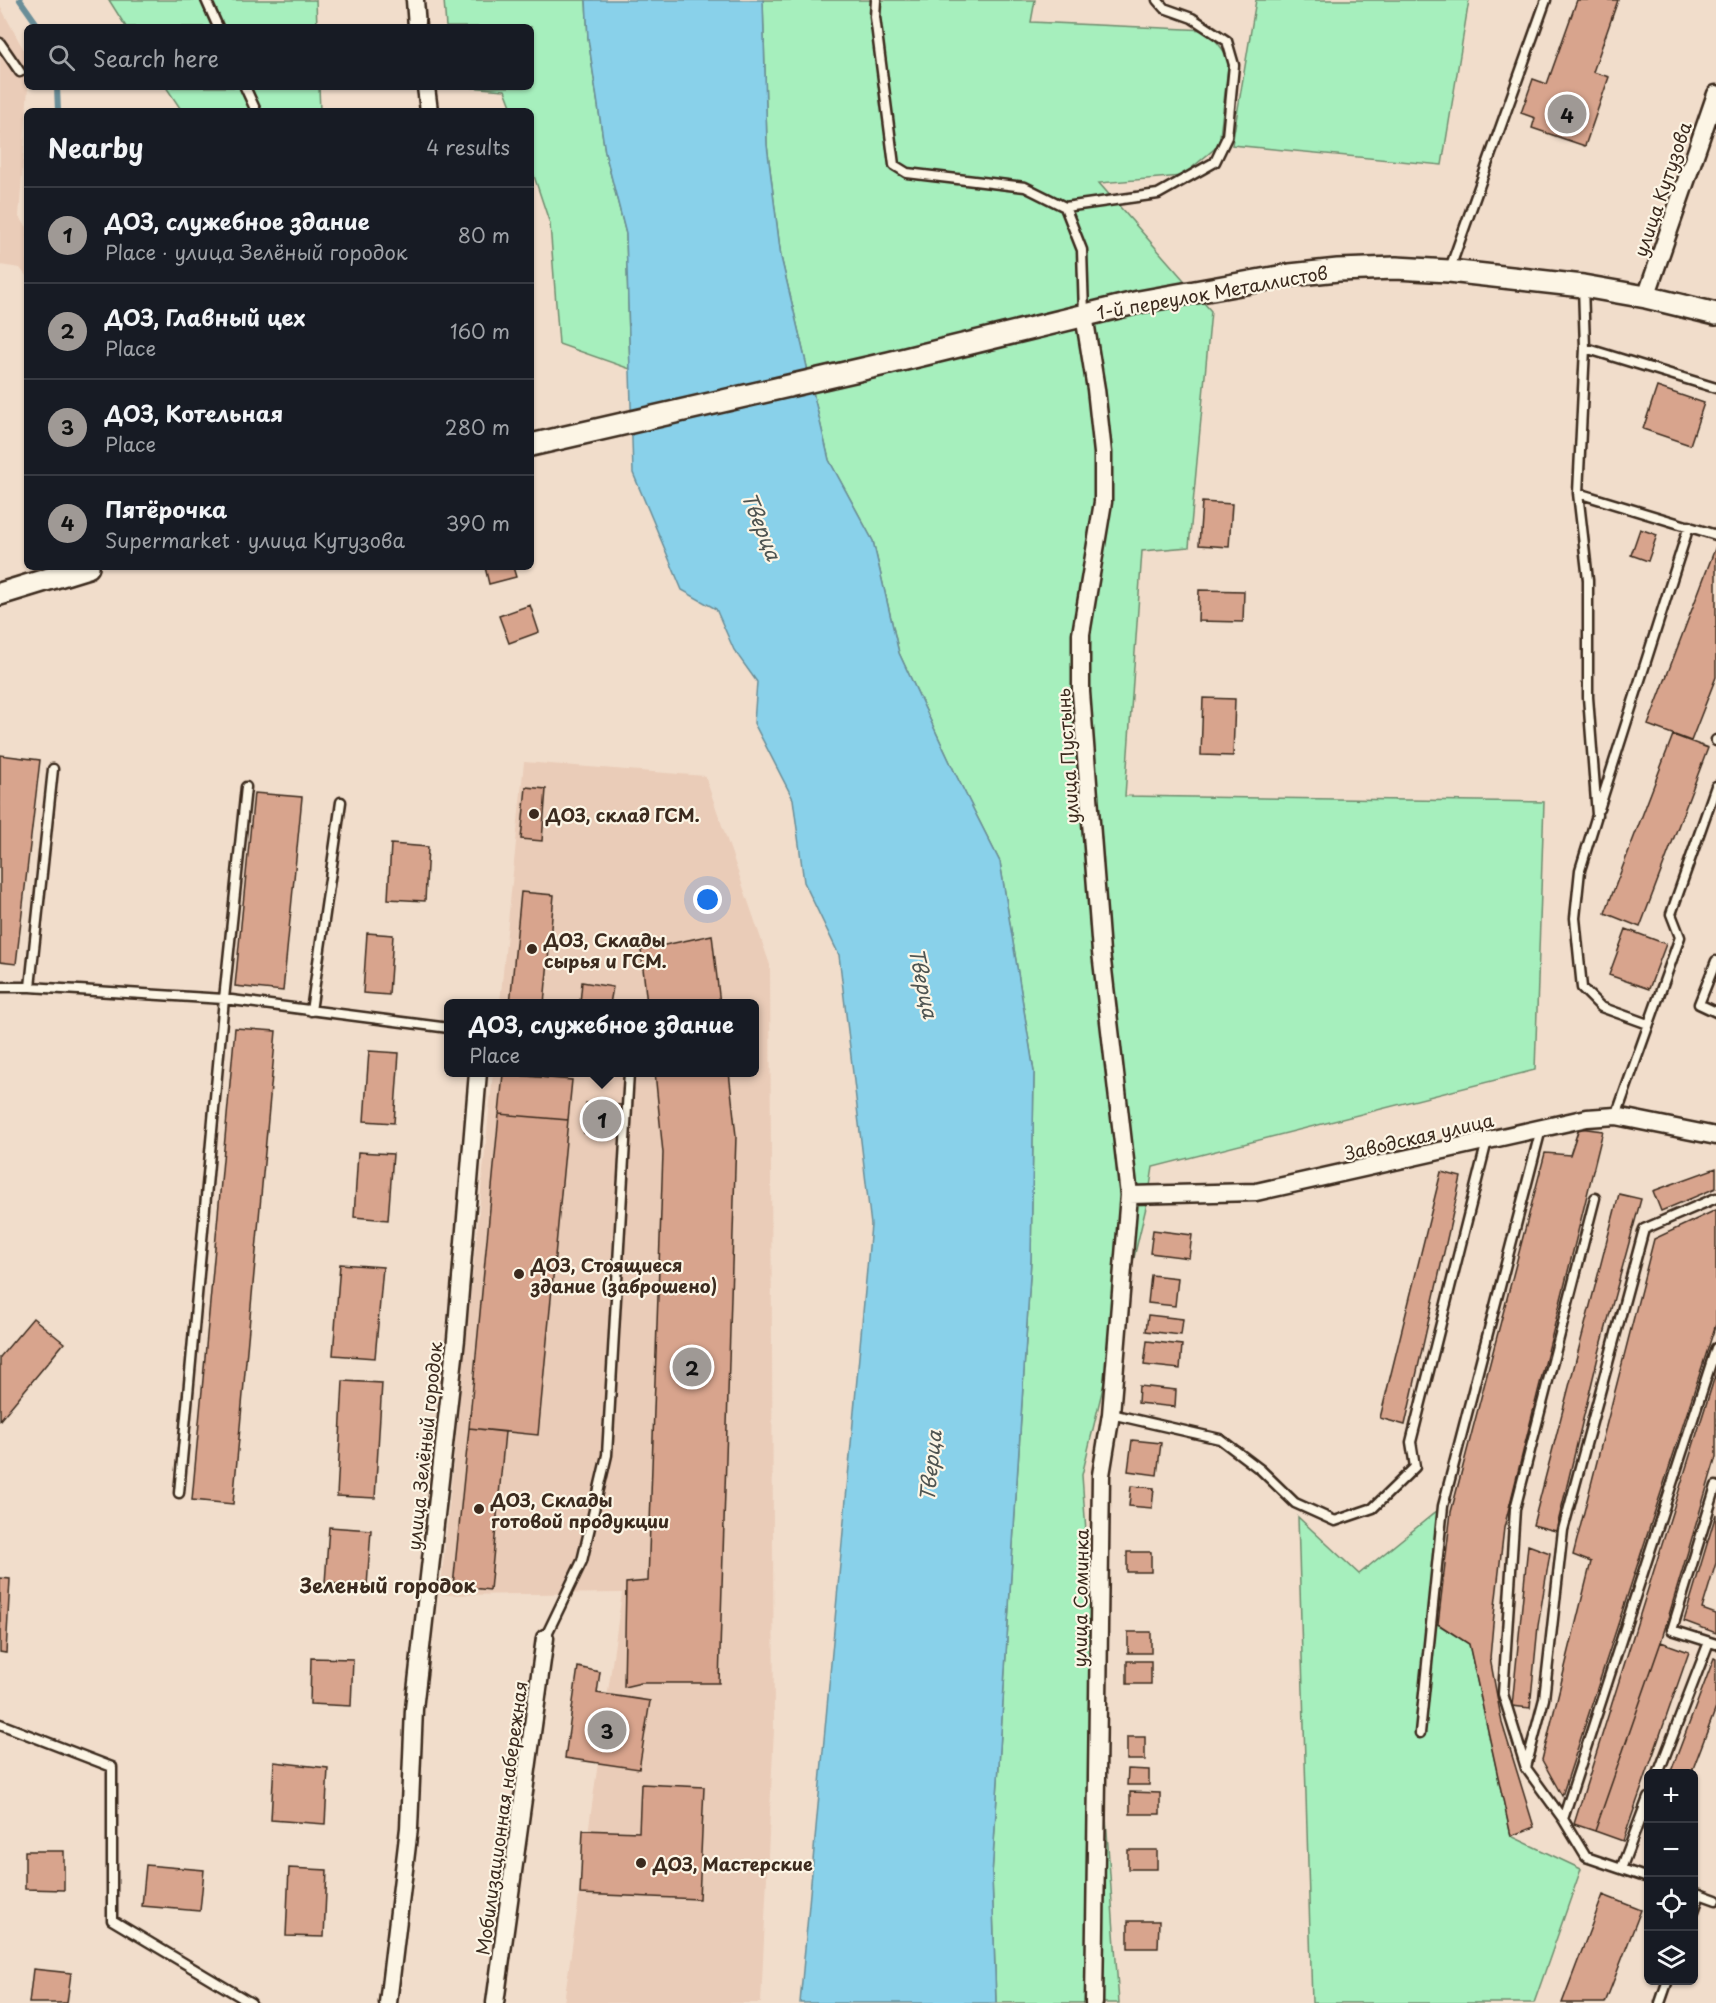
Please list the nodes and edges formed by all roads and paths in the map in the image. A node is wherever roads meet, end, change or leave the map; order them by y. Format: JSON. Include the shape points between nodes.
{"nodes":[{"id":1,"x":206,"y":0,"type":"edge"},
{"id":2,"x":415,"y":0,"type":"edge"},
{"id":3,"x":876,"y":0,"type":"edge"},
{"id":4,"x":1157,"y":0,"type":"edge"},
{"id":5,"x":1546,"y":0,"type":"edge"},
{"id":6,"x":217,"y":24,"type":"edge"},
{"id":7,"x":417,"y":24,"type":"edge"},
{"id":8,"x":0,"y":43,"type":"edge"},
{"id":9,"x":20,"y":72,"type":"dead end"},
{"id":10,"x":246,"y":90,"type":"edge"},
{"id":11,"x":426,"y":90,"type":"edge"},
{"id":12,"x":1716,"y":94,"type":"edge"},
{"id":13,"x":255,"y":108,"type":"edge"},
{"id":14,"x":429,"y":108,"type":"edge"},
{"id":15,"x":1711,"y":122,"type":"edge"},
{"id":16,"x":1065,"y":207,"type":"junction"},
{"id":17,"x":1449,"y":270,"type":"junction"},
{"id":18,"x":1583,"y":286,"type":"junction"},
{"id":19,"x":1646,"y":297,"type":"junction"},
{"id":20,"x":1716,"y":314,"type":"edge"},
{"id":21,"x":1084,"y":315,"type":"junction"},
{"id":22,"x":1586,"y":348,"type":"junction"},
{"id":23,"x":1716,"y":388,"type":"edge"},
{"id":24,"x":539,"y":443,"type":"edge"},
{"id":25,"x":1578,"y":493,"type":"junction"},
{"id":26,"x":1689,"y":526,"type":"junction"},
{"id":27,"x":1716,"y":535,"type":"edge"},
{"id":28,"x":78,"y":570,"type":"edge"},
{"id":29,"x":0,"y":594,"type":"edge"},
{"id":30,"x":53,"y":769,"type":"dead end"},
{"id":31,"x":1716,"y":786,"type":"edge"},
{"id":32,"x":246,"y":787,"type":"dead end"},
{"id":33,"x":341,"y":802,"type":"dead end"},
{"id":34,"x":1597,"y":815,"type":"junction"},
{"id":35,"x":1716,"y":961,"type":"edge"},
{"id":36,"x":0,"y":987,"type":"edge"},
{"id":37,"x":30,"y":987,"type":"junction"},
{"id":38,"x":224,"y":999,"type":"junction"},
{"id":39,"x":310,"y":1011,"type":"junction"},
{"id":40,"x":1716,"y":1012,"type":"edge"},
{"id":41,"x":1648,"y":1024,"type":"junction"},
{"id":42,"x":444,"y":1027,"type":"edge"},
{"id":43,"x":478,"y":1077,"type":"edge"},
{"id":44,"x":628,"y":1077,"type":"edge"},
{"id":45,"x":1616,"y":1116,"type":"junction"},
{"id":46,"x":1541,"y":1129,"type":"junction"},
{"id":47,"x":1716,"y":1136,"type":"edge"},
{"id":48,"x":1486,"y":1141,"type":"junction"},
{"id":49,"x":1129,"y":1195,"type":"junction"},
{"id":50,"x":1716,"y":1197,"type":"edge"},
{"id":51,"x":1595,"y":1198,"type":"dead end"},
{"id":52,"x":1716,"y":1348,"type":"edge"},
{"id":53,"x":1111,"y":1414,"type":"junction"},
{"id":54,"x":1716,"y":1486,"type":"edge"},
{"id":55,"x":179,"y":1493,"type":"dead end"},
{"id":56,"x":545,"y":1638,"type":"joint"},
{"id":57,"x":1712,"y":1643,"type":"edge"},
{"id":58,"x":0,"y":1724,"type":"edge"},
{"id":59,"x":1420,"y":1733,"type":"dead end"},
{"id":60,"x":1526,"y":1768,"type":"junction"},
{"id":61,"x":1660,"y":1769,"type":"edge"},
{"id":62,"x":1644,"y":1809,"type":"edge"},
{"id":63,"x":1563,"y":1819,"type":"junction"},
{"id":64,"x":1621,"y":1869,"type":"junction"},
{"id":65,"x":1645,"y":1877,"type":"edge"},
{"id":66,"x":1698,"y":1893,"type":"edge"},
{"id":67,"x":1716,"y":1900,"type":"edge"},
{"id":68,"x":1666,"y":1985,"type":"edge"},
{"id":69,"x":251,"y":2003,"type":"edge"},
{"id":70,"x":388,"y":2003,"type":"edge"},
{"id":71,"x":495,"y":2003,"type":"edge"},
{"id":72,"x":1094,"y":2003,"type":"edge"},
{"id":73,"x":1659,"y":2003,"type":"edge"}],
"edges":[{"from":1,"to":6,"type":"lane"},
{"from":2,"to":7,"type":"street"},
{"from":3,"to":16,"type":"lane","via":[[894,165],[907,173],[1025,187]]},
{"from":4,"to":16,"type":"lane","via":[[1164,8],[1192,18],[1227,41],[1234,64],[1227,137],[1215,162],[1158,194]]},
{"from":5,"to":17,"type":"lane"},
{"from":8,"to":9,"type":"lane"},
{"from":10,"to":13,"type":"lane"},
{"from":11,"to":14,"type":"street"},
{"from":12,"to":15,"type":"street","name":"улица Кутузова"},
{"from":15,"to":19,"type":"street","name":"улица Кутузова"},
{"from":16,"to":21,"type":"lane","via":[[1082,250]]},
{"from":17,"to":18,"type":"street","name":"1-й переулок Металлистов"},
{"from":17,"to":21,"type":"street","name":"1-й переулок Металлистов","via":[[1396,268],[1310,273]]},
{"from":18,"to":19,"type":"street","name":"1-й переулок Металлистов"},
{"from":18,"to":22,"type":"lane"},
{"from":19,"to":20,"type":"street","name":"1-й переулок Металлистов"},
{"from":21,"to":24,"type":"street","name":"1-й переулок Металлистов"},
{"from":21,"to":49,"type":"street","name":"улица Пустынь","via":[[1096,389],[1102,502],[1081,634],[1081,692],[1101,951]]},
{"from":22,"to":23,"type":"lane"},
{"from":22,"to":25,"type":"lane"},
{"from":25,"to":26,"type":"lane"},
{"from":25,"to":34,"type":"lane","via":[[1588,580],[1588,697]]},
{"from":26,"to":27,"type":"lane"},
{"from":26,"to":34,"type":"lane"},
{"from":28,"to":29,"type":"street"},
{"from":30,"to":37,"type":"lane"},
{"from":31,"to":41,"type":"lane","via":[[1671,914],[1680,937]]},
{"from":32,"to":38,"type":"lane"},
{"from":33,"to":39,"type":"lane"},
{"from":34,"to":41,"type":"lane","via":[[1580,870],[1575,918],[1582,988],[1601,1007]]},
{"from":35,"to":40,"type":"lane","via":[[1699,1004]]},
{"from":36,"to":37,"type":"lane"},
{"from":37,"to":38,"type":"lane"},
{"from":38,"to":39,"type":"lane"},
{"from":38,"to":55,"type":"lane"},
{"from":39,"to":42,"type":"lane"},
{"from":41,"to":45,"type":"lane"},
{"from":43,"to":70,"type":"street","name":"улица Зелёный городок","via":[[456,1339],[414,1710],[409,1828]]},
{"from":44,"to":56,"type":"lane","via":[[607,1455],[582,1561]]},
{"from":45,"to":46,"type":"street","name":"Заводская улица"},
{"from":45,"to":47,"type":"street","name":"Заводская улица"},
{"from":46,"to":48,"type":"street","name":"Заводская улица"},
{"from":46,"to":59,"type":"lane","via":[[1443,1506]]},
{"from":48,"to":49,"type":"street","name":"Заводская улица","via":[[1256,1192]]},
{"from":48,"to":53,"type":"lane","via":[[1411,1442],[1415,1467],[1373,1509],[1335,1521],[1295,1503],[1221,1439]]},
{"from":49,"to":53,"type":"street","name":"улица Соминка"},
{"from":50,"to":60,"type":"lane","via":[[1644,1229],[1563,1530],[1544,1699]]},
{"from":51,"to":60,"type":"lane","via":[[1515,1509],[1503,1694]]},
{"from":52,"to":63,"type":"lane"},
{"from":53,"to":72,"type":"street","name":"улица Соминка","via":[[1101,1475]]},
{"from":54,"to":57,"type":"lane","via":[[1671,1630]]},
{"from":56,"to":71,"type":"street","name":"Мобилизационная набережная"},
{"from":57,"to":61,"type":"lane"},
{"from":58,"to":69,"type":"lane","via":[[112,1767],[112,1920]]},
{"from":60,"to":63,"type":"lane"},
{"from":62,"to":64,"type":"lane"},
{"from":63,"to":64,"type":"lane","via":[[1586,1857]]},
{"from":64,"to":65,"type":"lane"},
{"from":66,"to":67,"type":"lane"},
{"from":68,"to":73,"type":"lane"}]}
